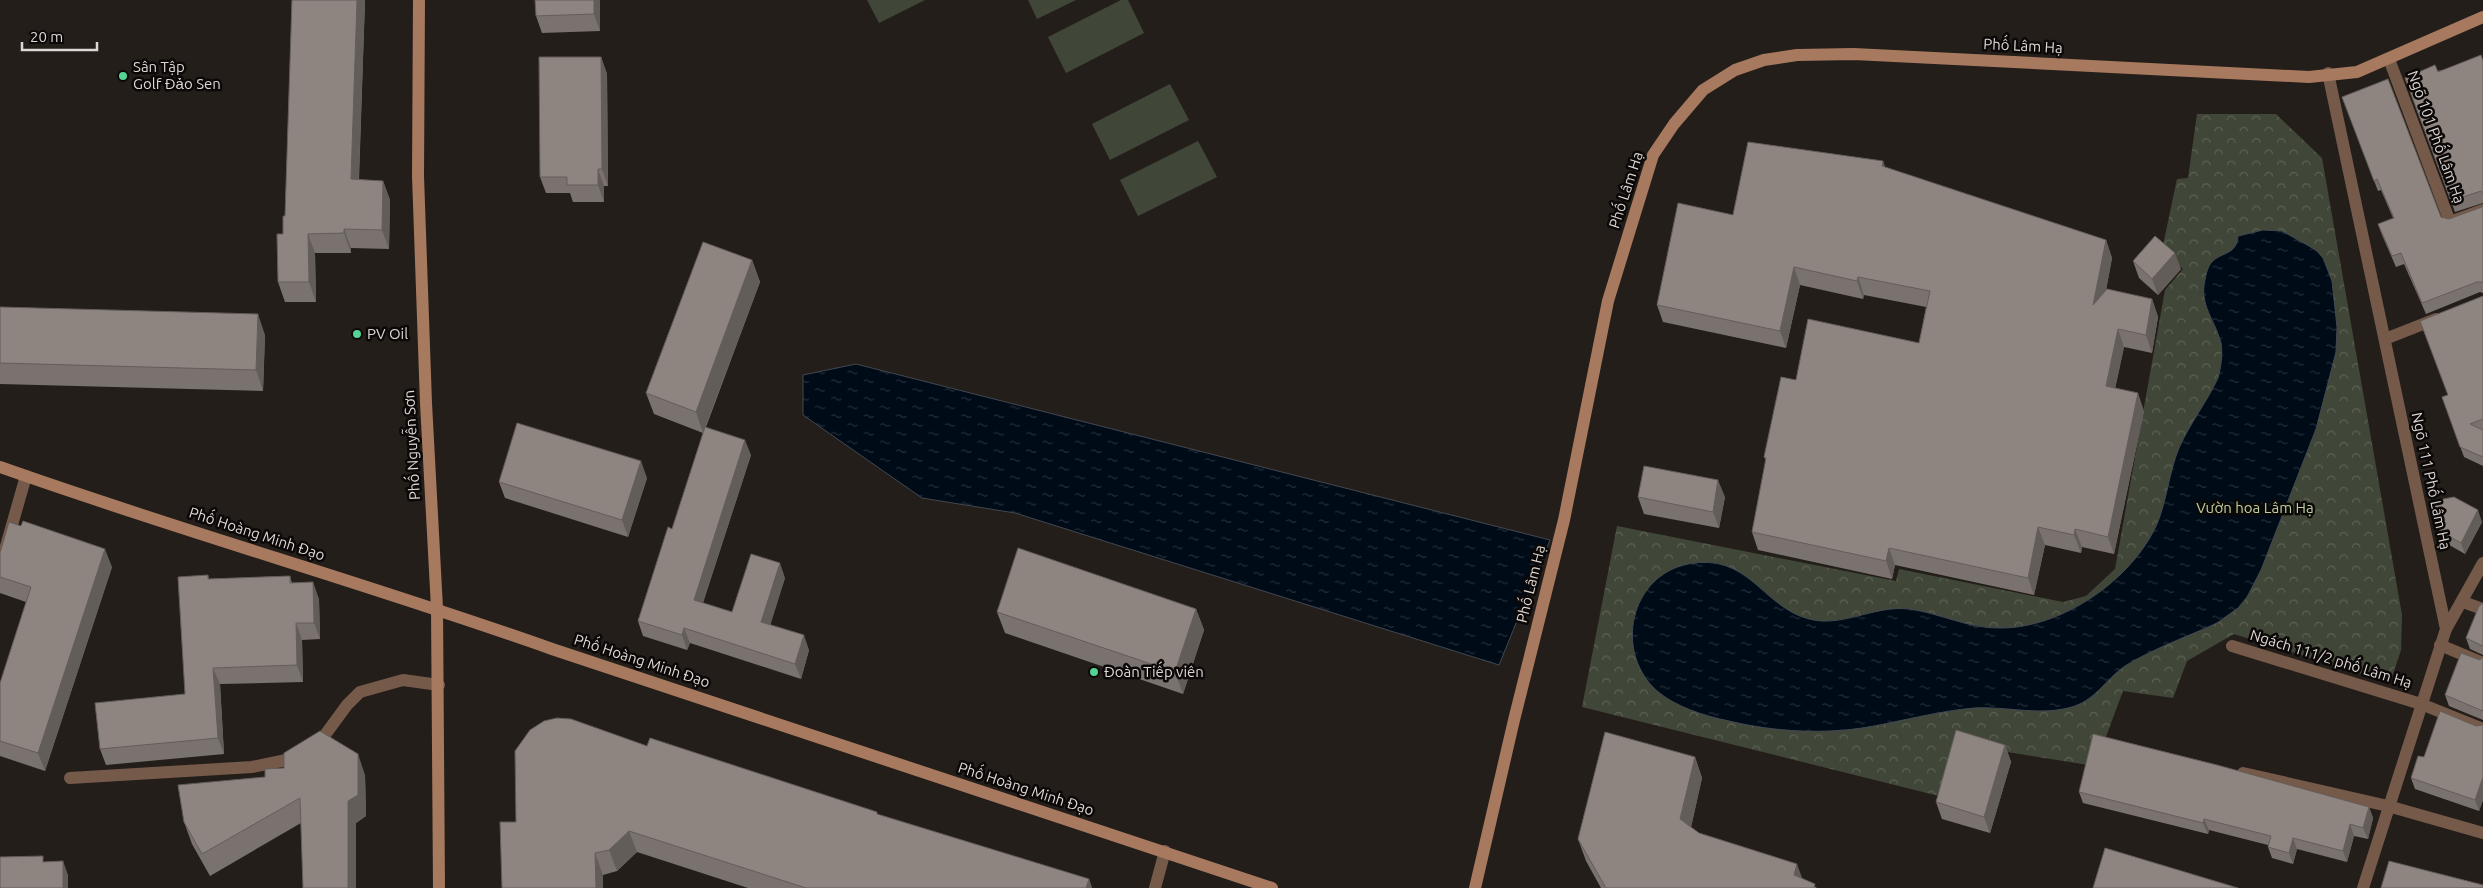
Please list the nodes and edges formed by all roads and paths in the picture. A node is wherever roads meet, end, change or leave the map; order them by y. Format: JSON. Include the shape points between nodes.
{"nodes":[{"id":1,"x":419,"y":0,"type":"edge"},
{"id":2,"x":2483,"y":18,"type":"edge"},
{"id":3,"x":2389,"y":59,"type":"junction"},
{"id":4,"x":2328,"y":73,"type":"junction"},
{"id":5,"x":2483,"y":210,"type":"edge"},
{"id":6,"x":2447,"y":314,"type":"edge"},
{"id":7,"x":2385,"y":339,"type":"junction"},
{"id":8,"x":0,"y":467,"type":"edge"},
{"id":9,"x":26,"y":476,"type":"junction"},
{"id":10,"x":2483,"y":563,"type":"edge"},
{"id":11,"x":0,"y":567,"type":"edge"},
{"id":12,"x":2463,"y":602,"type":"junction"},
{"id":13,"x":437,"y":608,"type":"junction"},
{"id":14,"x":2483,"y":610,"type":"edge"},
{"id":15,"x":2446,"y":629,"type":"junction"},
{"id":16,"x":2440,"y":645,"type":"junction"},
{"id":17,"x":2232,"y":646,"type":"dead end"},
{"id":18,"x":2483,"y":663,"type":"edge"},
{"id":19,"x":439,"y":685,"type":"junction"},
{"id":20,"x":2421,"y":704,"type":"junction"},
{"id":21,"x":2483,"y":729,"type":"edge"},
{"id":22,"x":2234,"y":770,"type":"edge"},
{"id":23,"x":70,"y":778,"type":"dead end"},
{"id":24,"x":2388,"y":806,"type":"junction"},
{"id":25,"x":2483,"y":832,"type":"edge"},
{"id":26,"x":1165,"y":851,"type":"junction"},
{"id":27,"x":439,"y":888,"type":"edge"},
{"id":28,"x":1155,"y":888,"type":"edge"},
{"id":29,"x":1272,"y":888,"type":"edge"},
{"id":30,"x":1475,"y":888,"type":"edge"},
{"id":31,"x":2363,"y":888,"type":"edge"}],
"edges":[{"from":1,"to":13,"type":"street","name":"Phố Nguyễn Sơn","via":[[418,176]]},
{"from":2,"to":3,"type":"street","name":"Phố Lâm Hạ"},
{"from":3,"to":4,"type":"street","name":"Phố Lâm Hạ","via":[[2357,72]]},
{"from":3,"to":5,"type":"street","name":"Ngõ 101 Phố Lâm Hạ","via":[[2450,222]]},
{"from":4,"to":7,"type":"street","name":"Ngõ 111 Phố Lâm Hạ"},
{"from":4,"to":30,"type":"street","name":"Phố Lâm Hạ","via":[[2309,77],[1854,54],[1797,55],[1764,60],[1735,70],[1703,90],[1653,155],[1608,301],[1564,520]]},
{"from":6,"to":7,"type":"street"},
{"from":7,"to":15,"type":"street","name":"Ngõ 111 Phố Lâm Hạ"},
{"from":8,"to":9,"type":"street","name":"Phố Hoàng Minh Đạo"},
{"from":9,"to":11,"type":"street"},
{"from":9,"to":13,"type":"street","name":"Phố Hoàng Minh Đạo"},
{"from":10,"to":12,"type":"street"},
{"from":12,"to":14,"type":"street"},
{"from":12,"to":15,"type":"street"},
{"from":13,"to":19,"type":"street","name":"Phố Nguyễn Sơn"},
{"from":13,"to":26,"type":"street","name":"Phố Hoàng Minh Đạo"},
{"from":15,"to":16,"type":"street"},
{"from":16,"to":18,"type":"street"},
{"from":16,"to":20,"type":"street"},
{"from":17,"to":20,"type":"street","name":"Ngách 111/2 phố Lâm Hạ"},
{"from":19,"to":23,"type":"street","via":[[403,680],[360,692],[322,739],[291,759],[252,767]]},
{"from":19,"to":27,"type":"street","name":"Phố Nguyễn Sơn"},
{"from":20,"to":21,"type":"street","name":"Ngách 111/2 phố Lâm Hạ"},
{"from":20,"to":24,"type":"street"},
{"from":22,"to":24,"type":"street"},
{"from":24,"to":25,"type":"street"},
{"from":24,"to":31,"type":"street"},
{"from":26,"to":28,"type":"street"},
{"from":26,"to":29,"type":"street","name":"Phố Hoàng Minh Đạo"}]}
